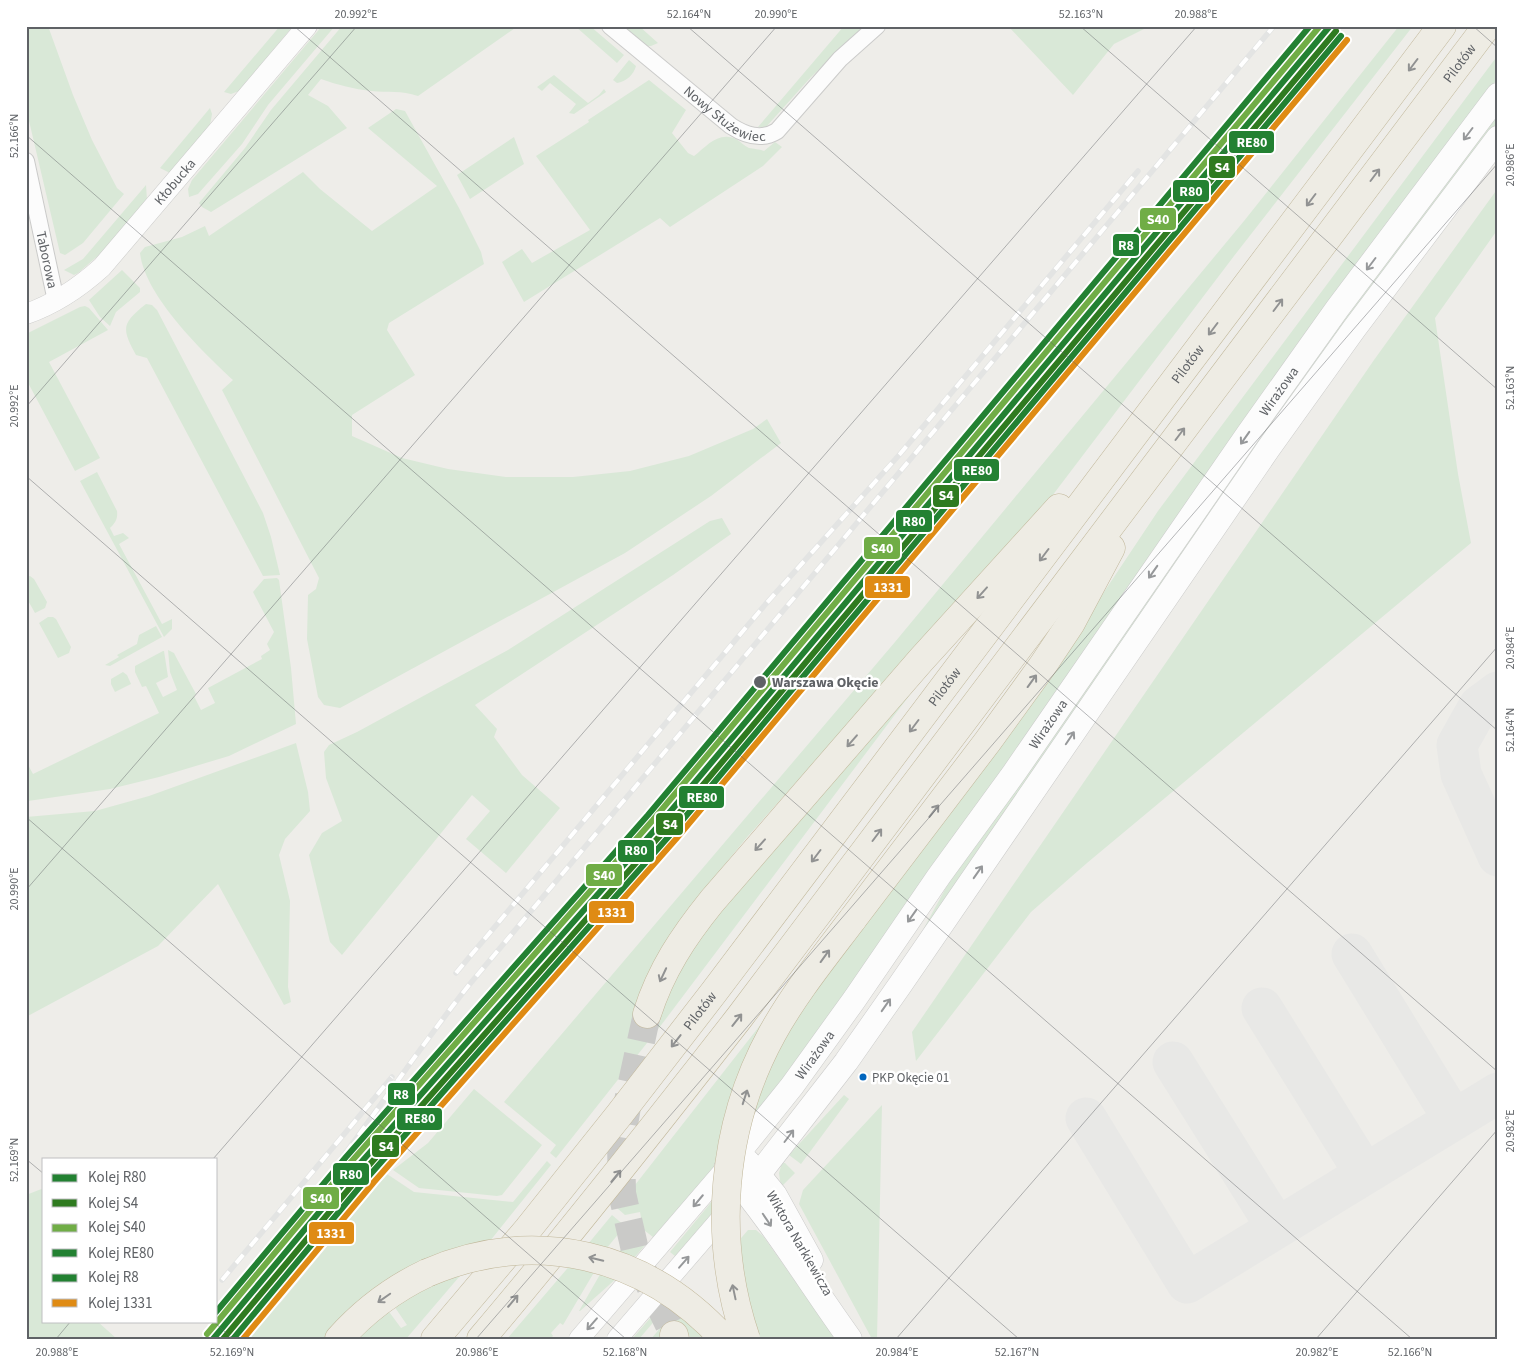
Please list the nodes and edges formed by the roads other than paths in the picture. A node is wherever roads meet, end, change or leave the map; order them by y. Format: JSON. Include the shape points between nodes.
{"nodes":[{"id":1,"x":307,"y":26,"type":"edge"},
{"id":2,"x":610,"y":26,"type":"edge"},
{"id":3,"x":877,"y":26,"type":"edge"},
{"id":4,"x":1442,"y":26,"type":"edge"},
{"id":5,"x":1487,"y":26,"type":"edge"},
{"id":6,"x":1498,"y":95,"type":"edge"},
{"id":7,"x":1498,"y":138,"type":"edge"},
{"id":8,"x":26,"y":161,"type":"edge"},
{"id":9,"x":56,"y":300,"type":"junction"},
{"id":10,"x":26,"y":314,"type":"edge"},
{"id":11,"x":1114,"y":460,"type":"junction"},
{"id":12,"x":1150,"y":473,"type":"junction"},
{"id":13,"x":647,"y":1014,"type":"tunnel mouth"},
{"id":14,"x":733,"y":1160,"type":"junction"},
{"id":15,"x":752,"y":1182,"type":"junction"},
{"id":16,"x":339,"y":1339,"type":"edge"},
{"id":17,"x":434,"y":1339,"type":"edge"},
{"id":18,"x":481,"y":1339,"type":"edge"},
{"id":19,"x":579,"y":1339,"type":"edge"},
{"id":20,"x":617,"y":1339,"type":"edge"},
{"id":21,"x":724,"y":1339,"type":"edge"},
{"id":22,"x":746,"y":1339,"type":"edge"},
{"id":23,"x":851,"y":1339,"type":"edge"}],
"edges":[{"from":1,"to":9,"type":"street","name":"Kłobucka","via":[[118,250],[90,278]]},
{"from":2,"to":3,"type":"street","name":"Nowy Służewiec","via":[[731,126],[761,137],[776,131],[840,59]]},
{"from":4,"to":11,"type":"highway","name":"Pilotów","one_way":true},
{"from":12,"to":5,"type":"highway","name":"Pilotów","one_way":true},
{"from":6,"to":14,"type":"main road","name":"Wirażowa","one_way":true,"via":[[1336,309],[854,1000]]},
{"from":15,"to":7,"type":"main road","name":"Wirażowa","one_way":true,"via":[[846,1062],[1268,449]]},
{"from":8,"to":9,"type":"street","name":"Taborowa"},
{"from":9,"to":10,"type":"street","name":"Kłobucka"},
{"from":11,"to":13,"type":"highway","one_way":true,"via":[[1084,481],[921,660],[723,886],[676,949]]},
{"from":11,"to":17,"type":"highway","name":"Pilotów","one_way":true,"via":[[619,1115]]},
{"from":18,"to":12,"type":"highway","name":"Pilotów","one_way":true,"via":[[566,1238],[722,1040]]},
{"from":22,"to":12,"type":"highway","one_way":true,"bridge":true,"via":[[730,1276],[725,1220],[732,1144],[755,1069],[780,1020],[988,742],[1071,624]]},
{"from":14,"to":15,"type":"main road","name":"Wiktora Narkiewicza"},
{"from":14,"to":19,"type":"street","name":"Wirażowa","one_way":true},
{"from":20,"to":15,"type":"street","name":"Wirażowa","one_way":true},
{"from":15,"to":23,"type":"main road","name":"Wiktora Narkiewicza"},
{"from":21,"to":16,"type":"highway","one_way":true,"bridge":true,"via":[[666,1288],[626,1268],[556,1251],[515,1251],[476,1256],[426,1273],[375,1304]]}]}
